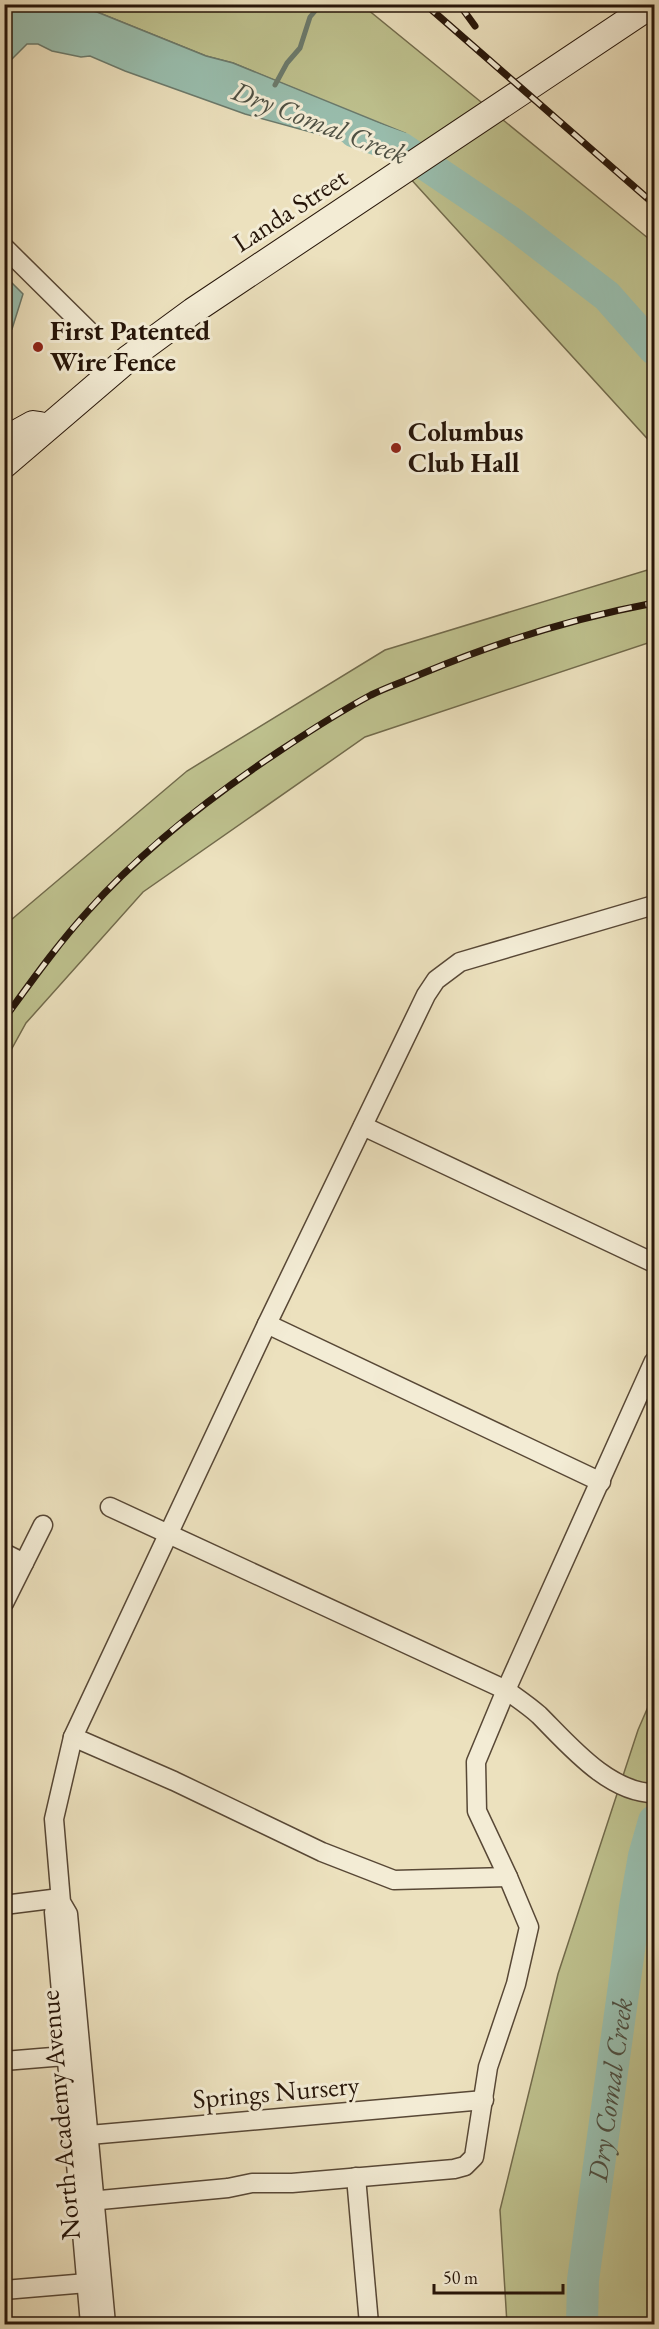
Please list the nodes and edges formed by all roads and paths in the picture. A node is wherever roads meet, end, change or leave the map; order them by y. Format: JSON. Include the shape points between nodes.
{"nodes":[{"id":1,"x":653,"y":4,"type":"edge"},
{"id":2,"x":4,"y":247,"type":"edge"},
{"id":3,"x":89,"y":331,"type":"dead end"},
{"id":4,"x":50,"y":426,"type":"junction"},
{"id":5,"x":4,"y":440,"type":"edge"},
{"id":6,"x":4,"y":465,"type":"edge"},
{"id":7,"x":654,"y":905,"type":"edge"},
{"id":8,"x":363,"y":1126,"type":"junction"},
{"id":9,"x":654,"y":1263,"type":"edge"},
{"id":10,"x":267,"y":1324,"type":"junction"},
{"id":11,"x":654,"y":1361,"type":"edge"},
{"id":12,"x":601,"y":1482,"type":"junction"},
{"id":13,"x":110,"y":1507,"type":"dead end"},
{"id":14,"x":43,"y":1525,"type":"dead end"},
{"id":15,"x":168,"y":1535,"type":"junction"},
{"id":16,"x":4,"y":1554,"type":"edge"},
{"id":17,"x":24,"y":1563,"type":"junction"},
{"id":18,"x":4,"y":1603,"type":"edge"},
{"id":19,"x":506,"y":1690,"type":"junction"},
{"id":20,"x":73,"y":1737,"type":"junction"},
{"id":21,"x":654,"y":1793,"type":"edge"},
{"id":22,"x":508,"y":1876,"type":"junction"},
{"id":23,"x":61,"y":1900,"type":"junction"},
{"id":24,"x":4,"y":1905,"type":"edge"},
{"id":25,"x":75,"y":2055,"type":"junction"},
{"id":26,"x":4,"y":2061,"type":"edge"},
{"id":27,"x":484,"y":2100,"type":"junction"},
{"id":28,"x":82,"y":2136,"type":"junction"},
{"id":29,"x":356,"y":2177,"type":"junction"},
{"id":30,"x":87,"y":2201,"type":"junction"},
{"id":31,"x":87,"y":2283,"type":"junction"},
{"id":32,"x":4,"y":2290,"type":"edge"},
{"id":33,"x":90,"y":2325,"type":"edge"},
{"id":34,"x":106,"y":2325,"type":"edge"},
{"id":35,"x":369,"y":2325,"type":"edge"}],
"edges":[{"from":1,"to":4,"type":"main road","name":"Landa Street","via":[[255,268],[129,358]]},
{"from":2,"to":3,"type":"street"},
{"from":4,"to":5,"type":"main road","via":[[33,424]]},
{"from":4,"to":6,"type":"main road","name":"Landa Street"},
{"from":7,"to":8,"type":"street","name":"North Academy Avenue","via":[[460,962],[436,980]]},
{"from":8,"to":9,"type":"street"},
{"from":8,"to":10,"type":"street","name":"North Academy Avenue"},
{"from":10,"to":12,"type":"street"},
{"from":10,"to":15,"type":"street","name":"North Academy Avenue"},
{"from":11,"to":12,"type":"street"},
{"from":12,"to":19,"type":"street"},
{"from":13,"to":15,"type":"street"},
{"from":14,"to":17,"type":"street"},
{"from":15,"to":19,"type":"street"},
{"from":15,"to":20,"type":"street","name":"North Academy Avenue"},
{"from":16,"to":17,"type":"street"},
{"from":17,"to":18,"type":"street"},
{"from":19,"to":21,"type":"street","via":[[600,1772],[641,1793]]},
{"from":19,"to":22,"type":"street","via":[[477,1762],[477,1810]]},
{"from":20,"to":22,"type":"street","via":[[322,1852],[394,1880]]},
{"from":20,"to":23,"type":"street","name":"North Academy Avenue","via":[[54,1819]]},
{"from":22,"to":27,"type":"street","via":[[529,1927],[516,1984],[488,2067]]},
{"from":23,"to":24,"type":"street"},
{"from":23,"to":25,"type":"street","name":"North Academy Avenue","via":[[69,1914]]},
{"from":25,"to":26,"type":"street"},
{"from":25,"to":28,"type":"street","name":"North Academy Avenue"},
{"from":27,"to":28,"type":"street","name":"Springs Nursery"},
{"from":27,"to":29,"type":"street","via":[[477,2148],[469,2163],[454,2169]]},
{"from":28,"to":30,"type":"street","name":"North Academy Avenue"},
{"from":29,"to":30,"type":"street","via":[[252,2183]]},
{"from":29,"to":35,"type":"street"},
{"from":30,"to":31,"type":"street","name":"North Academy Avenue"},
{"from":30,"to":34,"type":"street","name":"North Academy Avenue"},
{"from":31,"to":32,"type":"street"},
{"from":31,"to":33,"type":"street","name":"North Academy Avenue"}]}
